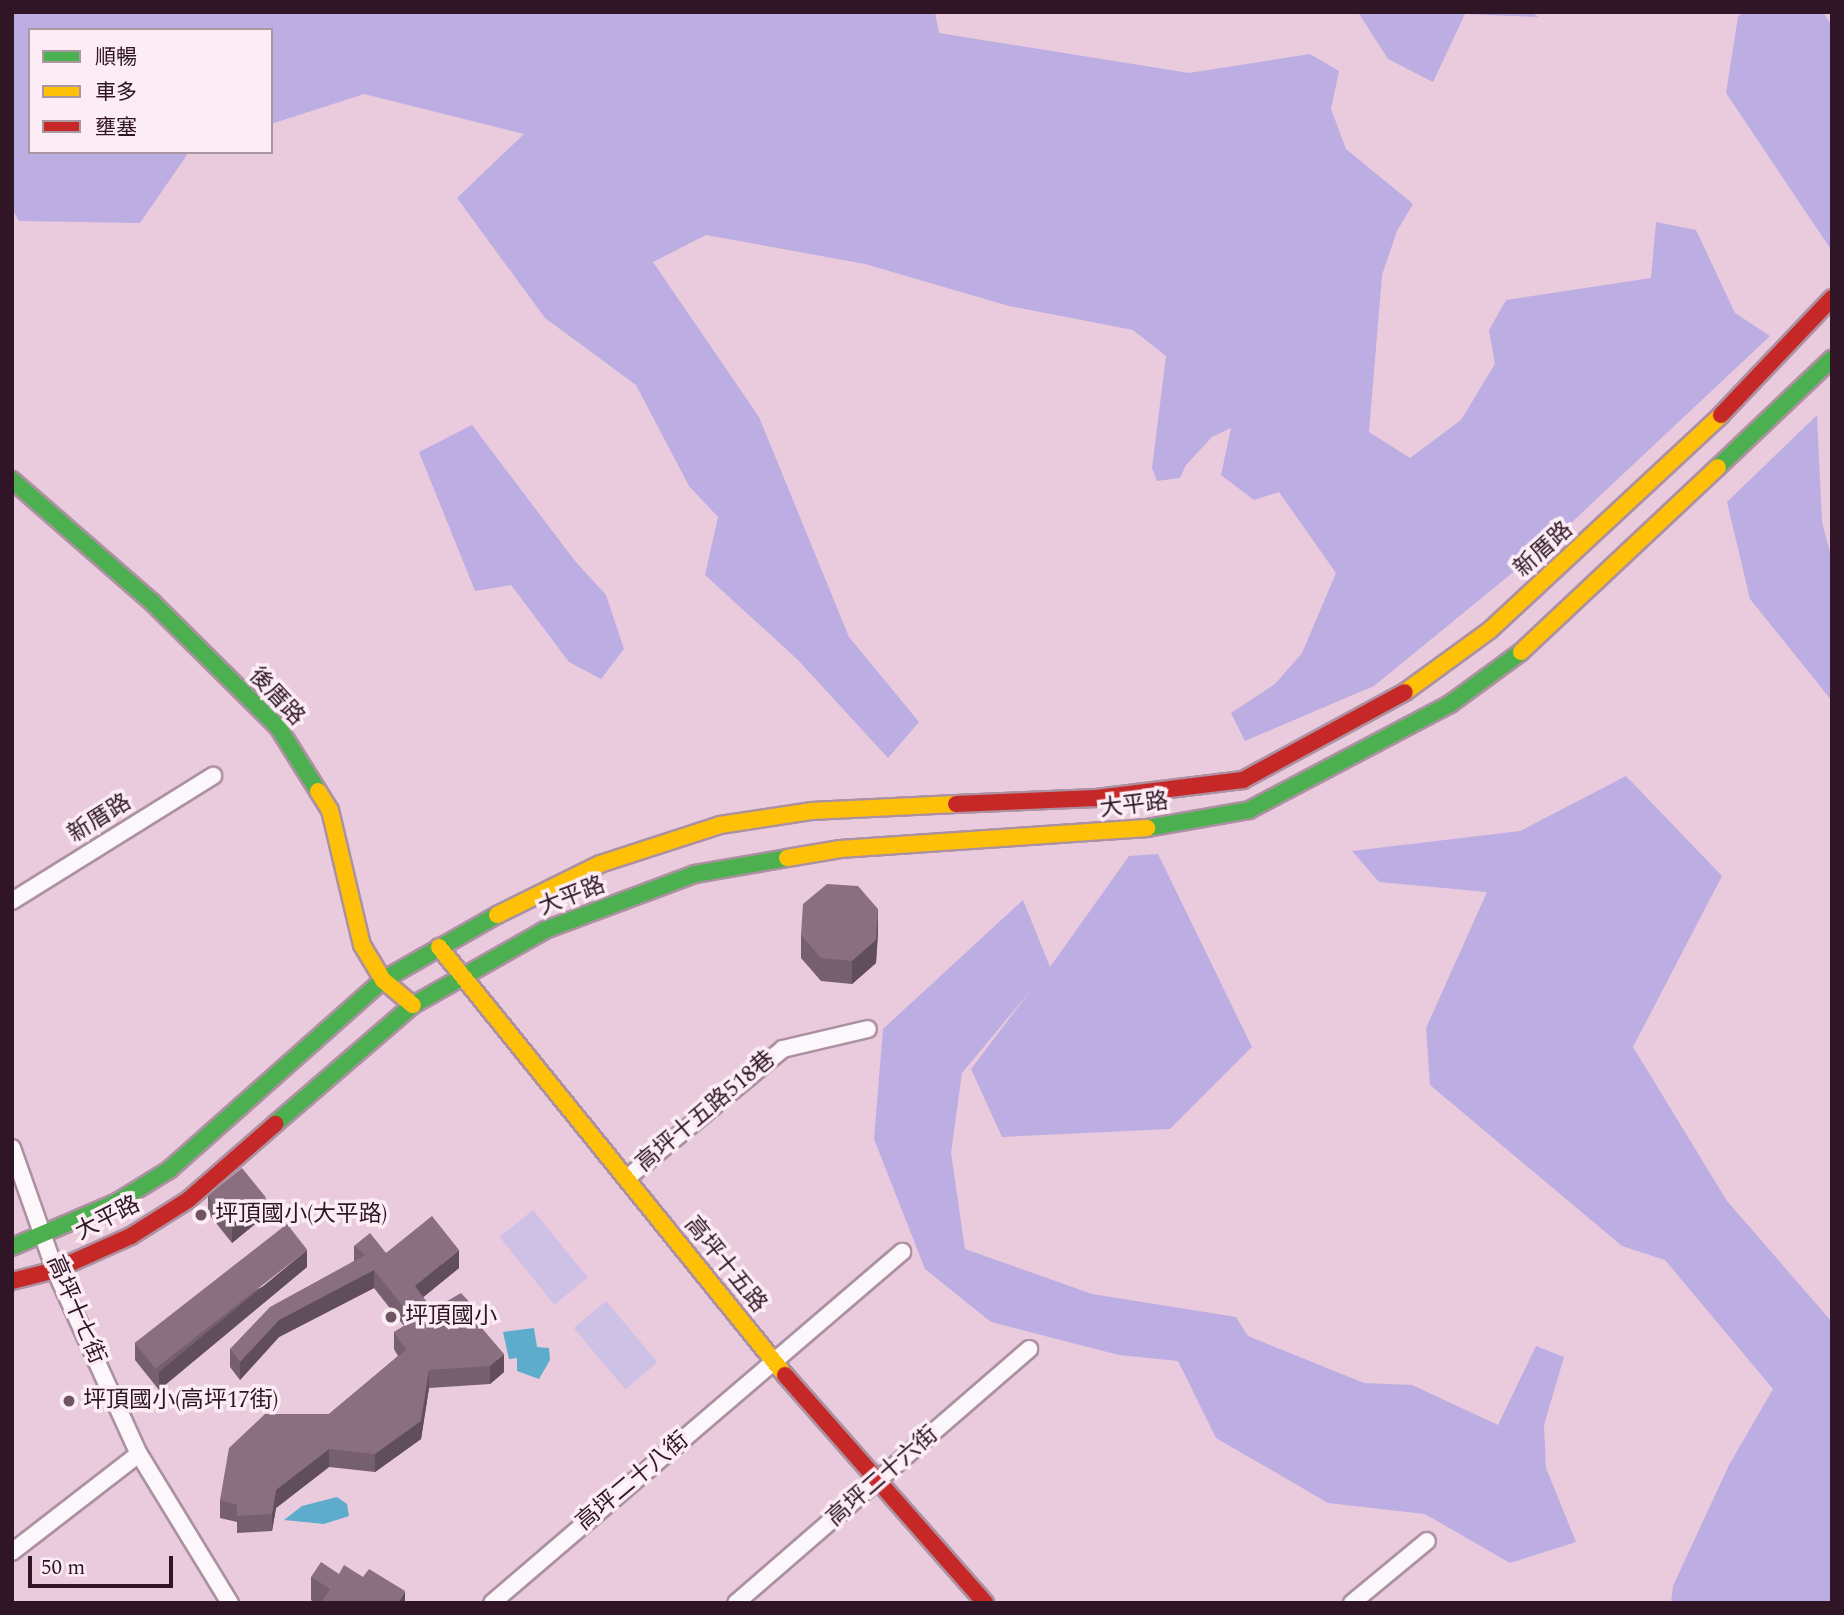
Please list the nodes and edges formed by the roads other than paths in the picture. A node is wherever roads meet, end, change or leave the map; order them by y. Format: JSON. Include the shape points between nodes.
{"nodes":[{"id":1,"x":1832,"y":298,"type":"edge"},
{"id":2,"x":1832,"y":359,"type":"edge"},
{"id":3,"x":12,"y":480,"type":"edge"},
{"id":4,"x":213,"y":776,"type":"dead end"},
{"id":5,"x":1243,"y":780,"type":"joint"},
{"id":6,"x":12,"y":901,"type":"edge"},
{"id":7,"x":439,"y":947,"type":"junction"},
{"id":8,"x":465,"y":976,"type":"junction"},
{"id":9,"x":383,"y":979,"type":"junction"},
{"id":10,"x":413,"y":1005,"type":"junction"},
{"id":11,"x":868,"y":1028,"type":"dead end"},
{"id":12,"x":12,"y":1148,"type":"edge"},
{"id":13,"x":627,"y":1178,"type":"junction"},
{"id":14,"x":44,"y":1236,"type":"junction"},
{"id":15,"x":12,"y":1247,"type":"edge"},
{"id":16,"x":902,"y":1252,"type":"dead end"},
{"id":17,"x":55,"y":1270,"type":"junction"},
{"id":18,"x":12,"y":1281,"type":"edge"},
{"id":19,"x":1029,"y":1349,"type":"dead end"},
{"id":20,"x":774,"y":1362,"type":"junction"},
{"id":21,"x":139,"y":1454,"type":"junction"},
{"id":22,"x":878,"y":1483,"type":"junction"},
{"id":23,"x":1427,"y":1541,"type":"dead end"},
{"id":24,"x":12,"y":1552,"type":"edge"},
{"id":25,"x":228,"y":1602,"type":"edge"},
{"id":26,"x":492,"y":1603,"type":"edge"},
{"id":27,"x":736,"y":1603,"type":"edge"},
{"id":28,"x":985,"y":1603,"type":"edge"},
{"id":29,"x":1352,"y":1603,"type":"edge"}],
"edges":[{"from":1,"to":5,"type":"street","name":"新厝路","via":[[1752,386],[1490,630],[1424,682]]},
{"from":2,"to":8,"type":"street","name":"大平路","via":[[1516,657],[1450,704],[1249,810],[1159,827],[840,849],[695,874],[545,930]]},
{"from":3,"to":9,"type":"street","name":"後厝路","via":[[152,602],[278,727],[330,810],[362,945]]},
{"from":4,"to":6,"type":"street","name":"新厝路"},
{"from":5,"to":7,"type":"street","name":"大平路","via":[[1096,798],[811,811],[720,825],[600,864],[538,892]]},
{"from":7,"to":8,"type":"street","name":"高坪十五路"},
{"from":7,"to":9,"type":"street","name":"大平路"},
{"from":8,"to":10,"type":"street","name":"大平路"},
{"from":8,"to":13,"type":"street","name":"高坪十五路"},
{"from":9,"to":10,"type":"street","name":"後厝路"},
{"from":9,"to":14,"type":"street","name":"大平路","via":[[169,1170],[117,1202]]},
{"from":10,"to":17,"type":"street","name":"大平路","via":[[188,1199],[131,1236]]},
{"from":11,"to":13,"type":"street","name":"高坪十五路518巷","via":[[783,1049]]},
{"from":12,"to":14,"type":"street"},
{"from":13,"to":20,"type":"street","name":"高坪十五路"},
{"from":14,"to":15,"type":"street","name":"大平路"},
{"from":14,"to":17,"type":"street","name":"高坪十七街"},
{"from":16,"to":20,"type":"street","name":"高坪二十八街"},
{"from":17,"to":18,"type":"street","name":"大平路"},
{"from":17,"to":21,"type":"street","name":"高坪十七街"},
{"from":19,"to":22,"type":"street","name":"高坪二十六街"},
{"from":20,"to":22,"type":"street","name":"高坪十五路"},
{"from":20,"to":26,"type":"street","name":"高坪二十八街"},
{"from":21,"to":24,"type":"street"},
{"from":21,"to":25,"type":"street","name":"高坪十七街"},
{"from":22,"to":27,"type":"street","name":"高坪二十六街"},
{"from":22,"to":28,"type":"street","name":"高坪十五路"},
{"from":23,"to":29,"type":"street"}]}
